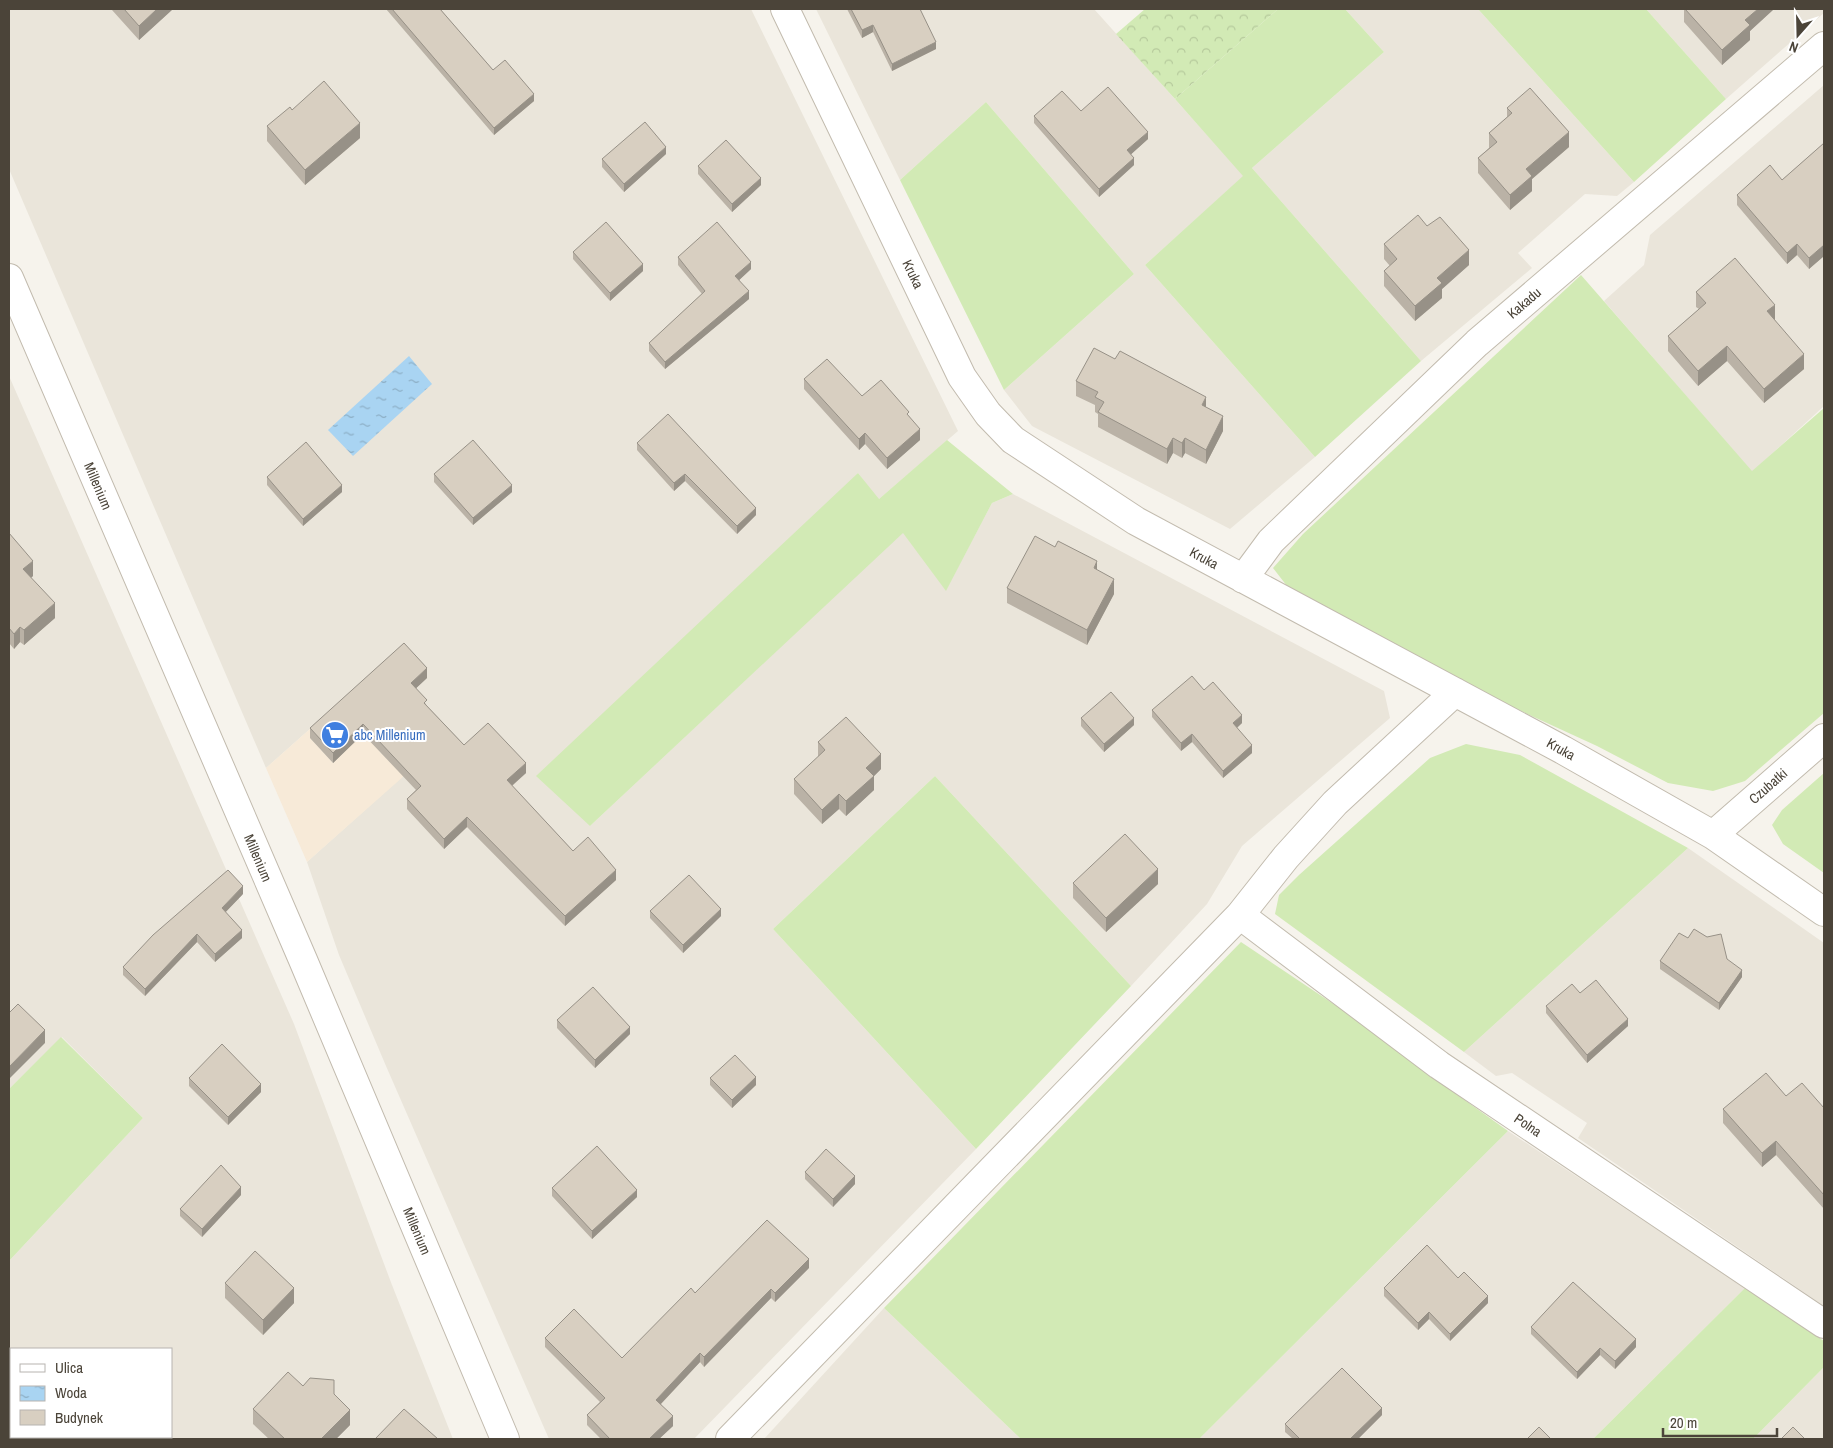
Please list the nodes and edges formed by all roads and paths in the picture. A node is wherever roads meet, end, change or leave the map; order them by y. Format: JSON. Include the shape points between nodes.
{"nodes":[{"id":1,"x":784,"y":9,"type":"edge"},
{"id":2,"x":1824,"y":46,"type":"edge"},
{"id":3,"x":9,"y":278,"type":"edge"},
{"id":4,"x":1242,"y":579,"type":"junction"},
{"id":5,"x":1455,"y":692,"type":"junction"},
{"id":6,"x":1824,"y":738,"type":"edge"},
{"id":7,"x":1712,"y":835,"type":"junction"},
{"id":8,"x":1824,"y":912,"type":"edge"},
{"id":9,"x":1240,"y":915,"type":"junction"},
{"id":10,"x":1824,"y":1324,"type":"edge"},
{"id":11,"x":505,"y":1439,"type":"edge"},
{"id":12,"x":730,"y":1439,"type":"edge"}],
"edges":[{"from":1,"to":4,"type":"street","name":"Kruka","via":[[962,377],[988,414],[1013,440],[1136,521]]},
{"from":2,"to":4,"type":"street","name":"Kakadu","via":[[1477,343],[1271,541]]},
{"from":3,"to":11,"type":"street","name":"Millenium"},
{"from":4,"to":5,"type":"street","name":"Kruka"},
{"from":5,"to":7,"type":"street","name":"Kruka"},
{"from":5,"to":9,"type":"street","via":[[1335,803],[1286,856]]},
{"from":6,"to":7,"type":"street","name":"Czubatki"},
{"from":7,"to":8,"type":"street","name":"Kruka"},
{"from":9,"to":10,"type":"street","name":"Polna","via":[[1439,1065]]},
{"from":9,"to":12,"type":"street"}]}
